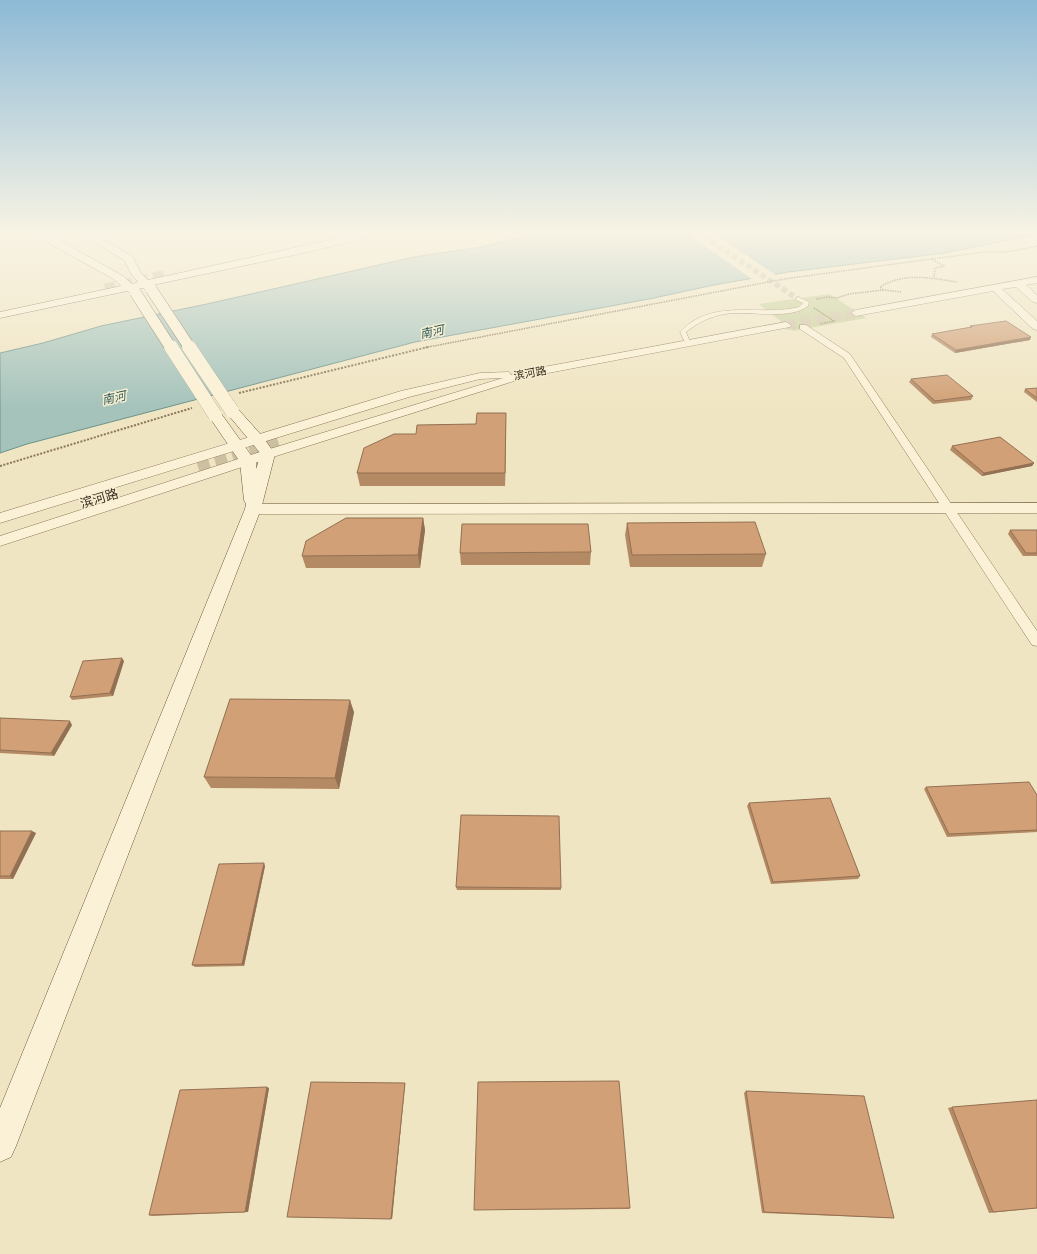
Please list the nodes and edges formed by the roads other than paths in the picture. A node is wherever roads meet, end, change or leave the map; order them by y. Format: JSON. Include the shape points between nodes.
{"nodes":[{"id":1,"x":133,"y":290,"type":"edge"},
{"id":2,"x":82,"y":291,"type":"edge"},
{"id":3,"x":130,"y":291,"type":"edge"},
{"id":4,"x":150,"y":291,"type":"edge"},
{"id":5,"x":976,"y":291,"type":"edge"},
{"id":6,"x":998,"y":291,"type":"edge"},
{"id":7,"x":1026,"y":291,"type":"edge"},
{"id":8,"x":798,"y":299,"type":"dead end"},
{"id":9,"x":1037,"y":300,"type":"edge"},
{"id":10,"x":0,"y":310,"type":"edge"},
{"id":11,"x":856,"y":313,"type":"tunnel mouth"},
{"id":12,"x":0,"y":315,"type":"edge"},
{"id":13,"x":786,"y":326,"type":"tunnel mouth"},
{"id":14,"x":803,"y":327,"type":"road end"},
{"id":15,"x":1037,"y":327,"type":"edge"},
{"id":16,"x":688,"y":344,"type":"junction"},
{"id":17,"x":533,"y":372,"type":"junction"},
{"id":18,"x":258,"y":440,"type":"junction"},
{"id":19,"x":279,"y":441,"type":"tunnel mouth"},
{"id":20,"x":236,"y":446,"type":"junction"},
{"id":21,"x":268,"y":454,"type":"junction"},
{"id":22,"x":248,"y":462,"type":"junction"},
{"id":23,"x":198,"y":467,"type":"tunnel mouth"},
{"id":24,"x":949,"y":508,"type":"junction"},
{"id":25,"x":1037,"y":508,"type":"edge"},
{"id":26,"x":253,"y":509,"type":"junction"},
{"id":27,"x":0,"y":518,"type":"edge"},
{"id":28,"x":0,"y":529,"type":"edge"},
{"id":29,"x":0,"y":541,"type":"edge"},
{"id":30,"x":1037,"y":641,"type":"edge"},
{"id":31,"x":0,"y":1146,"type":"edge"}],
"edges":[{"from":1,"to":20,"type":"main road","bridge":true},
{"from":2,"to":10,"type":"main road"},
{"from":3,"to":12,"type":"main road"},
{"from":4,"to":18,"type":"main road","bridge":true,"via":[[232,411]]},
{"from":5,"to":11,"type":"street"},
{"from":6,"to":15,"type":"street"},
{"from":7,"to":9,"type":"street"},
{"from":8,"to":16,"type":"street","via":[[806,302],[804,308],[794,312],[739,310],[724,312],[692,324],[683,332]]},
{"from":13,"to":16,"type":"street","name":"滨河路"},
{"from":14,"to":24,"type":"street","via":[[847,356]]},
{"from":16,"to":17,"type":"street","name":"滨河路"},
{"from":17,"to":18,"type":"street","via":[[465,379],[405,394]]},
{"from":17,"to":19,"type":"street","name":"滨河路","via":[[392,406]]},
{"from":17,"to":21,"type":"street"},
{"from":18,"to":20,"type":"street"},
{"from":18,"to":21,"type":"main road"},
{"from":20,"to":22,"type":"main road"},
{"from":20,"to":27,"type":"street"},
{"from":21,"to":22,"type":"street"},
{"from":21,"to":26,"type":"main road"},
{"from":22,"to":26,"type":"main road"},
{"from":22,"to":29,"type":"street"},
{"from":23,"to":28,"type":"street","name":"滨河路"},
{"from":24,"to":25,"type":"street"},
{"from":24,"to":26,"type":"street"},
{"from":24,"to":30,"type":"street"},
{"from":26,"to":31,"type":"main road"}]}
